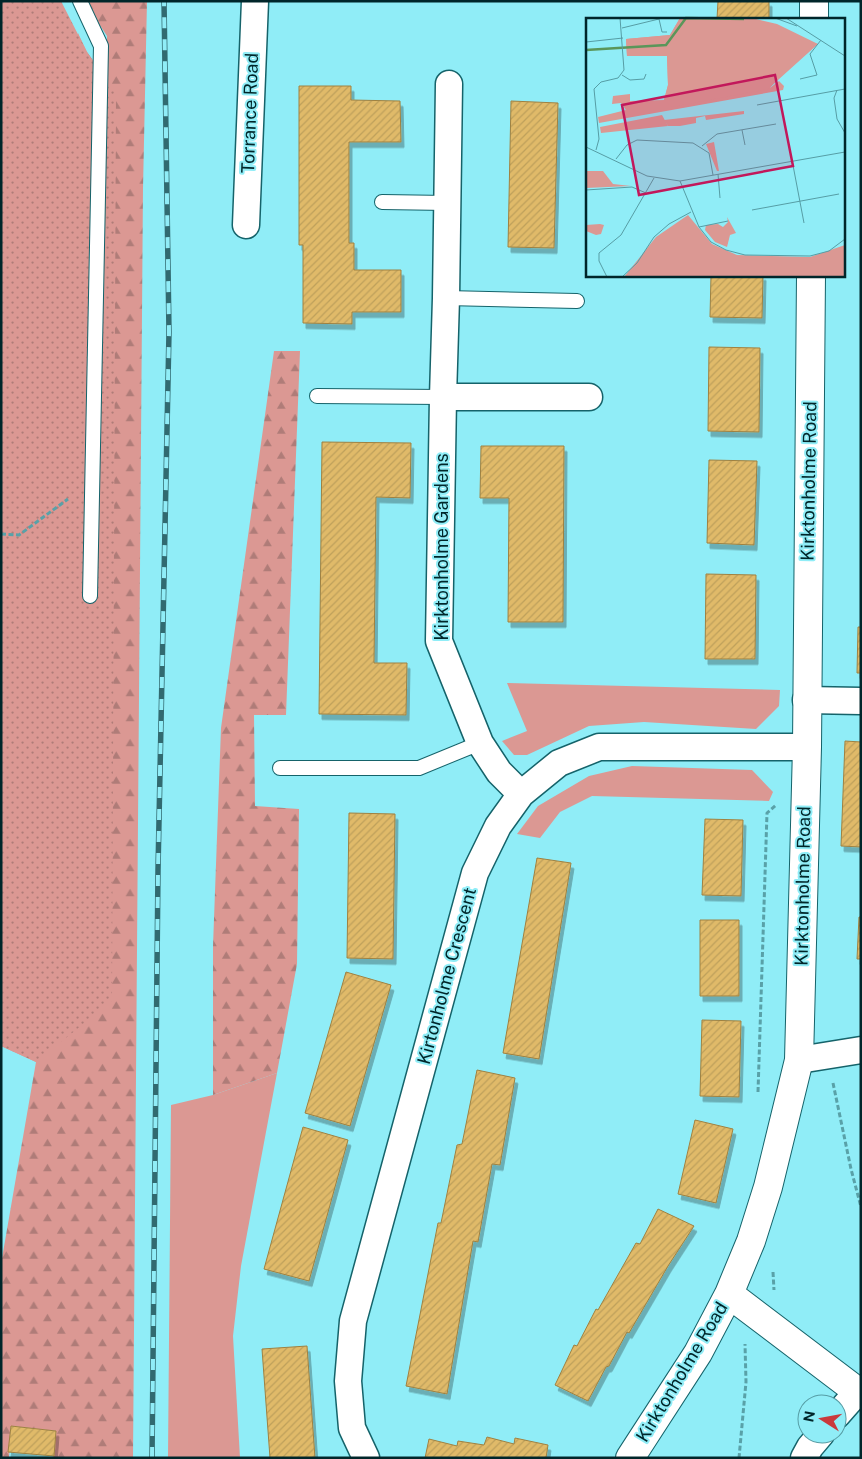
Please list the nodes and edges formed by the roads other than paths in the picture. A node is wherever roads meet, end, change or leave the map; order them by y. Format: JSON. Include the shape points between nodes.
{"nodes":[{"id":1,"x":80,"y":1,"type":"edge"},
{"id":2,"x":255,"y":1,"type":"edge"},
{"id":3,"x":814,"y":1,"type":"edge"},
{"id":4,"x":814,"y":18,"type":"edge"},
{"id":5,"x":449,"y":84,"type":"dead end"},
{"id":6,"x":382,"y":202,"type":"dead end"},
{"id":7,"x":447,"y":203,"type":"junction"},
{"id":8,"x":246,"y":225,"type":"dead end"},
{"id":9,"x":811,"y":276,"type":"edge"},
{"id":10,"x":446,"y":298,"type":"junction"},
{"id":11,"x":577,"y":301,"type":"dead end"},
{"id":12,"x":317,"y":396,"type":"dead end"},
{"id":13,"x":443,"y":397,"type":"junction"},
{"id":14,"x":589,"y":397,"type":"dead end"},
{"id":15,"x":90,"y":596,"type":"dead end"},
{"id":16,"x":806,"y":700,"type":"junction"},
{"id":17,"x":861,"y":701,"type":"edge"},
{"id":18,"x":480,"y":744,"type":"junction"},
{"id":19,"x":807,"y":747,"type":"junction"},
{"id":20,"x":280,"y":768,"type":"dead end"},
{"id":21,"x":521,"y":794,"type":"junction"},
{"id":22,"x":861,"y":1050,"type":"edge"},
{"id":23,"x":798,"y":1060,"type":"junction"},
{"id":24,"x":736,"y":1300,"type":"junction"},
{"id":25,"x":859,"y":1392,"type":"edge"},
{"id":26,"x":847,"y":1405,"type":"edge"},
{"id":27,"x":813,"y":1444,"type":"edge"},
{"id":28,"x":366,"y":1458,"type":"edge"},
{"id":29,"x":630,"y":1458,"type":"edge"},
{"id":30,"x":804,"y":1458,"type":"edge"}],
"edges":[{"from":1,"to":15,"type":"lane","via":[[101,46]]},
{"from":2,"to":8,"type":"street","name":"Torrance Road"},
{"from":3,"to":4,"type":"street"},
{"from":5,"to":7,"type":"street","name":"Kirktonholme Gardens"},
{"from":6,"to":7,"type":"lane"},
{"from":7,"to":10,"type":"street","name":"Kirktonholme Gardens"},
{"from":9,"to":16,"type":"street","name":"Kirktonholme Road"},
{"from":10,"to":11,"type":"lane"},
{"from":10,"to":13,"type":"street","name":"Kirktonholme Gardens"},
{"from":12,"to":13,"type":"lane"},
{"from":13,"to":14,"type":"street"},
{"from":13,"to":18,"type":"street","name":"Kirktonholme Gardens","via":[[439,641]]},
{"from":16,"to":17,"type":"street"},
{"from":16,"to":19,"type":"street","name":"Kirktonholme Road"},
{"from":18,"to":20,"type":"lane","via":[[418,768]]},
{"from":18,"to":21,"type":"street","name":"Kirktonholme Gardens","via":[[499,772]]},
{"from":19,"to":21,"type":"street","name":"Kirtonholme Crescent","via":[[599,747],[559,763]]},
{"from":19,"to":23,"type":"street","name":"Kirktonholme Road"},
{"from":21,"to":28,"type":"street","name":"Kirtonholme Crescent","via":[[498,826],[475,874],[353,1321],[348,1381],[352,1428]]},
{"from":22,"to":23,"type":"street"},
{"from":23,"to":24,"type":"street","name":"Kirktonholme Road","via":[[768,1187]]},
{"from":24,"to":25,"type":"street"},
{"from":24,"to":29,"type":"street","name":"Kirktonholme Road"},
{"from":25,"to":26,"type":"street"},
{"from":27,"to":30,"type":"street"}]}
